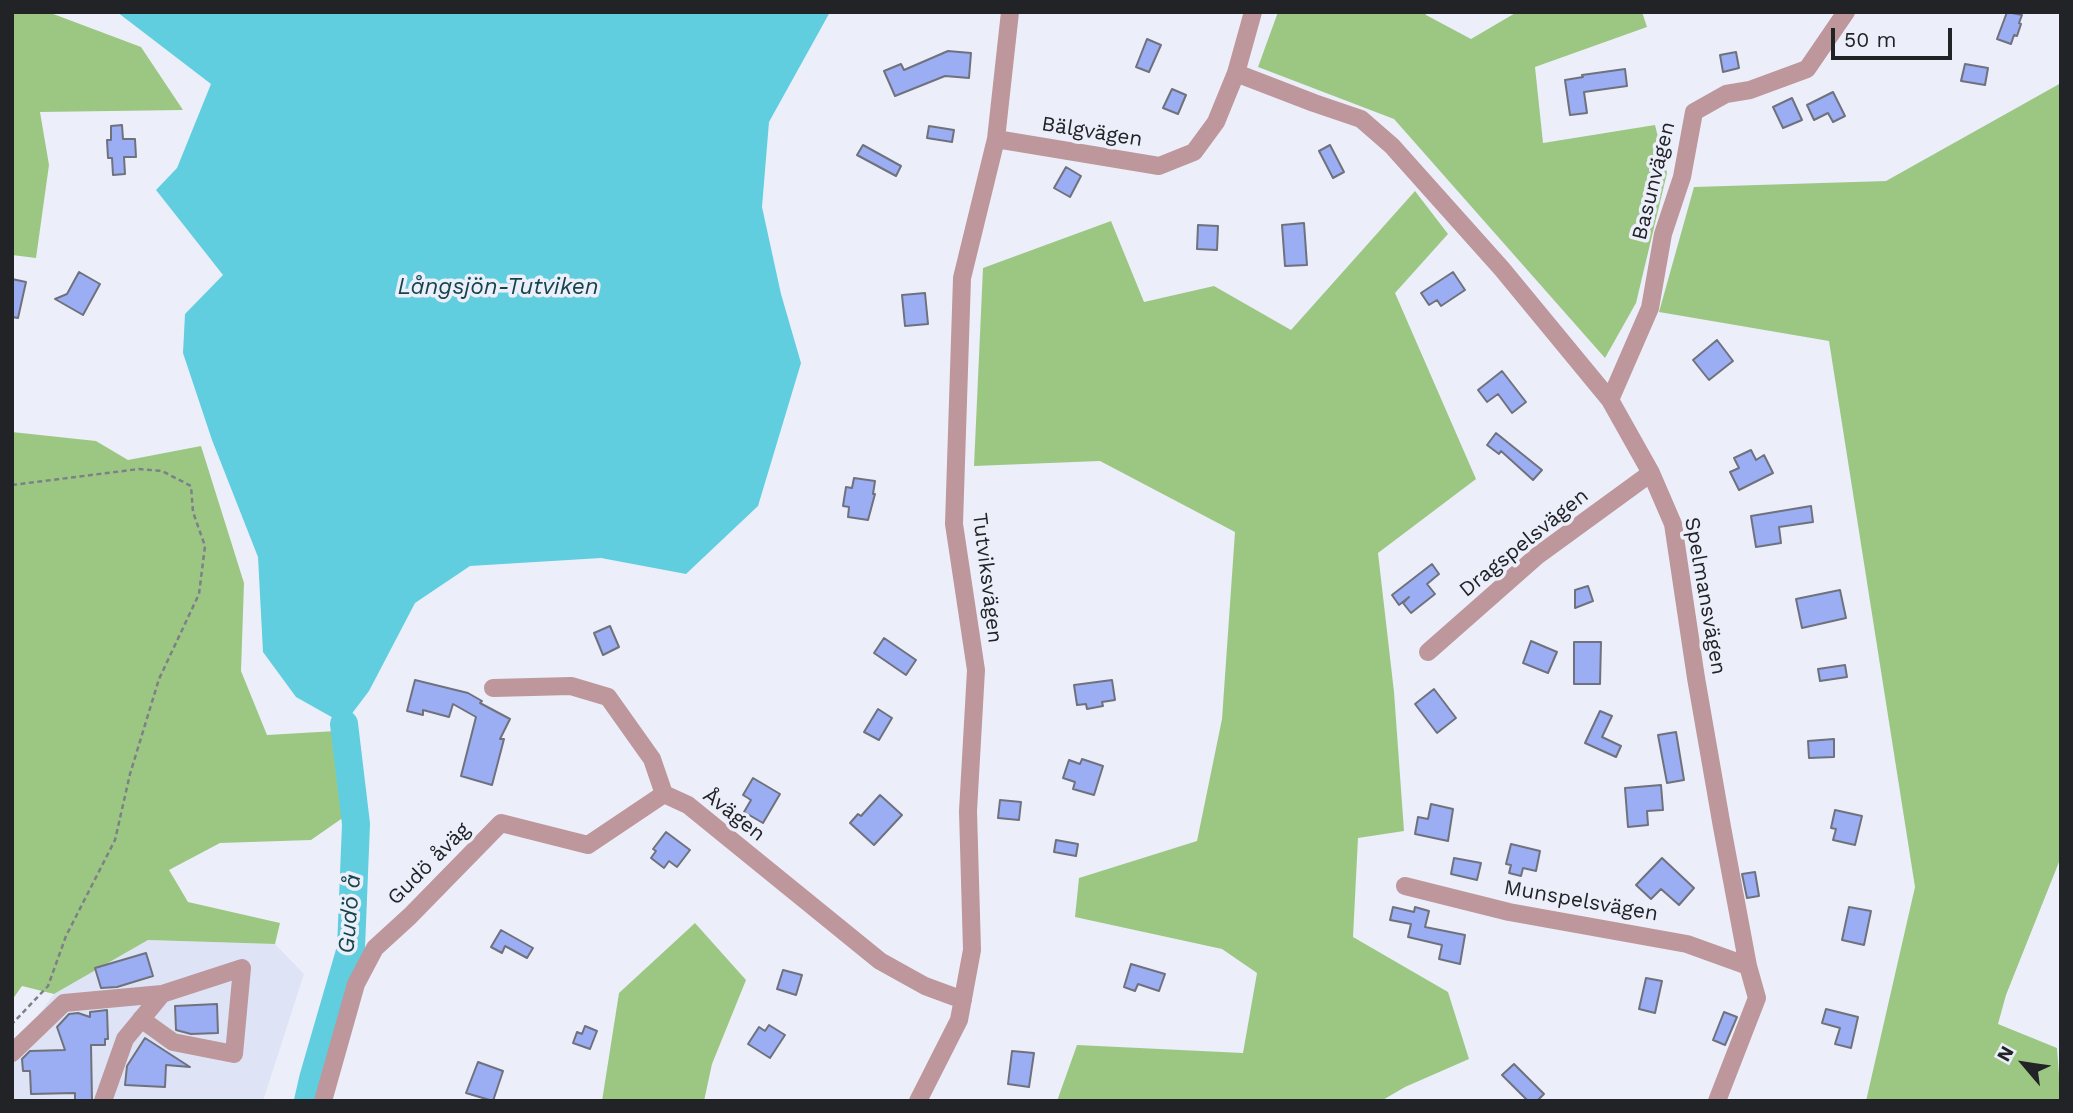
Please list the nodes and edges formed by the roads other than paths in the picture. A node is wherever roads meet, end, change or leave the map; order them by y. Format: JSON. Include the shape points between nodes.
{"nodes":[{"id":1,"x":1010,"y":12,"type":"edge"},
{"id":2,"x":1253,"y":12,"type":"edge"},
{"id":3,"x":1846,"y":12,"type":"edge"},
{"id":4,"x":1236,"y":73,"type":"junction"},
{"id":5,"x":996,"y":139,"type":"junction"},
{"id":6,"x":1610,"y":400,"type":"junction"},
{"id":7,"x":1651,"y":473,"type":"junction"},
{"id":8,"x":1428,"y":652,"type":"dead end"},
{"id":9,"x":493,"y":688,"type":"dead end"},
{"id":10,"x":664,"y":794,"type":"junction"},
{"id":11,"x":1405,"y":886,"type":"dead end"},
{"id":12,"x":1748,"y":966,"type":"junction"},
{"id":13,"x":162,"y":994,"type":"junction"},
{"id":14,"x":963,"y":1000,"type":"junction"},
{"id":15,"x":141,"y":1019,"type":"junction"},
{"id":16,"x":12,"y":1053,"type":"edge"},
{"id":17,"x":103,"y":1101,"type":"edge"},
{"id":18,"x":323,"y":1101,"type":"edge"},
{"id":19,"x":918,"y":1101,"type":"edge"},
{"id":20,"x":1717,"y":1101,"type":"edge"}],
"edges":[{"from":1,"to":5,"type":"street","name":"Tutviksvägen"},
{"from":2,"to":4,"type":"street","name":"Bälgvägen"},
{"from":3,"to":6,"type":"street","name":"Basunvägen","via":[[1807,69],[1727,94],[1694,112],[1682,177],[1663,234],[1650,308]]},
{"from":4,"to":5,"type":"street","name":"Bälgvägen","via":[[1216,122],[1194,152],[1159,166]]},
{"from":4,"to":6,"type":"street","name":"Spelmansvägen","via":[[1361,119],[1392,146]]},
{"from":5,"to":14,"type":"street","name":"Tutviksvägen","via":[[962,278],[954,524],[976,670],[968,811],[972,950]]},
{"from":6,"to":7,"type":"street","name":"Spelmansvägen"},
{"from":7,"to":8,"type":"street","name":"Dragspelsvägen","via":[[1537,556]]},
{"from":7,"to":12,"type":"street","name":"Spelmansvägen","via":[[1673,524]]},
{"from":9,"to":10,"type":"street","via":[[571,686],[608,697],[652,760]]},
{"from":10,"to":14,"type":"street","name":"Åvägen","via":[[688,805],[880,961]]},
{"from":10,"to":18,"type":"street","name":"Gudö åväg","via":[[588,845],[501,823],[375,948],[356,984]]},
{"from":11,"to":12,"type":"street","name":"Munspelsvägen","via":[[1509,912],[1688,944]]},
{"from":12,"to":20,"type":"street","name":"Spelmansvägen","via":[[1757,998]]},
{"from":13,"to":15,"type":"street"},
{"from":13,"to":15,"type":"street","via":[[242,968],[234,1054],[173,1042]]},
{"from":13,"to":16,"type":"street","via":[[64,1003]]},
{"from":14,"to":19,"type":"street","name":"Tutviksvägen","via":[[960,1020]]},
{"from":15,"to":17,"type":"street","via":[[125,1039]]}]}
